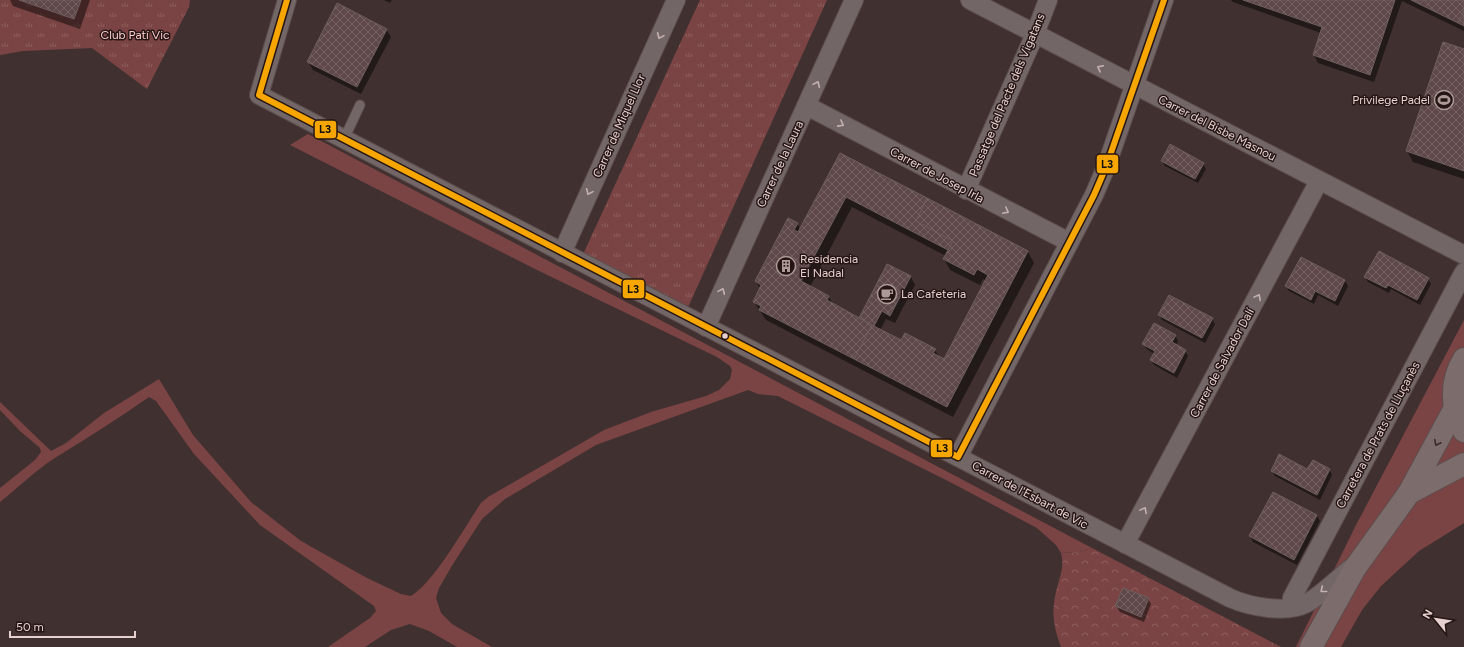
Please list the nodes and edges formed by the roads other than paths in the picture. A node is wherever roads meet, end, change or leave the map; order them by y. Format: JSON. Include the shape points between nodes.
{"nodes":[{"id":1,"x":287,"y":0,"type":"edge"},
{"id":2,"x":676,"y":0,"type":"edge"},
{"id":3,"x":854,"y":0,"type":"edge"},
{"id":4,"x":970,"y":0,"type":"edge"},
{"id":5,"x":1048,"y":0,"type":"edge"},
{"id":6,"x":1164,"y":0,"type":"edge"},
{"id":7,"x":1035,"y":34,"type":"junction"},
{"id":8,"x":1135,"y":86,"type":"junction"},
{"id":9,"x":360,"y":105,"type":"dead end"},
{"id":10,"x":807,"y":106,"type":"junction"},
{"id":11,"x":344,"y":139,"type":"junction"},
{"id":12,"x":1319,"y":181,"type":"junction"},
{"id":13,"x":966,"y":190,"type":"junction"},
{"id":14,"x":1069,"y":242,"type":"junction"},
{"id":15,"x":562,"y":253,"type":"junction"},
{"id":16,"x":1464,"y":255,"type":"edge"},
{"id":17,"x":1464,"y":272,"type":"edge"},
{"id":18,"x":706,"y":327,"type":"junction"},
{"id":19,"x":1464,"y":359,"type":"edge"},
{"id":20,"x":1455,"y":408,"type":"junction"},
{"id":21,"x":1464,"y":431,"type":"edge"},
{"id":22,"x":958,"y":457,"type":"junction"},
{"id":23,"x":1464,"y":464,"type":"edge"},
{"id":24,"x":1409,"y":493,"type":"junction"},
{"id":25,"x":1125,"y":544,"type":"junction"},
{"id":26,"x":1355,"y":568,"type":"junction"},
{"id":27,"x":1292,"y":598,"type":"dead end"},
{"id":28,"x":1311,"y":647,"type":"edge"}],
"edges":[{"from":1,"to":11,"type":"street","name":"Carrer de l'Esbart de Vic","via":[[260,96]]},
{"from":2,"to":15,"type":"street","name":"Carrer de Miquel Llor","one_way":true},
{"from":10,"to":3,"type":"street","name":"Carrer de la Laura","one_way":true},
{"from":4,"to":7,"type":"street","name":"Carrer del Bisbe Masnou"},
{"from":5,"to":7,"type":"street","name":"Passatge del Pacte dels Vigatans"},
{"from":6,"to":8,"type":"street"},
{"from":8,"to":7,"type":"street","name":"Carrer del Bisbe Masnou","one_way":true},
{"from":7,"to":13,"type":"street","name":"Passatge del Pacte dels Vigatans"},
{"from":8,"to":12,"type":"street","name":"Carrer del Bisbe Masnou"},
{"from":8,"to":14,"type":"street","via":[[1106,167]]},
{"from":9,"to":11,"type":"lane"},
{"from":10,"to":13,"type":"street","name":"Carrer de Josep Irla","one_way":true},
{"from":18,"to":10,"type":"street","name":"Carrer de la Laura","one_way":true},
{"from":11,"to":15,"type":"street","name":"Carrer de l'Esbart de Vic"},
{"from":12,"to":16,"type":"street","name":"Carrer del Bisbe Masnou"},
{"from":25,"to":12,"type":"street","name":"Carrer de Salvador Dalí","one_way":true},
{"from":13,"to":14,"type":"street","name":"Carrer de Josep Irla","one_way":true},
{"from":14,"to":22,"type":"street"},
{"from":15,"to":18,"type":"street","name":"Carrer de l'Esbart de Vic"},
{"from":17,"to":27,"type":"street","name":"Carretera de Prats de Lluçanès"},
{"from":18,"to":22,"type":"street","name":"Carrer de l'Esbart de Vic"},
{"from":19,"to":20,"type":"street","via":[[1455,382]]},
{"from":20,"to":21,"type":"street"},
{"from":20,"to":24,"type":"street","one_way":true},
{"from":22,"to":25,"type":"street","name":"Carrer de l'Esbart de Vic"},
{"from":23,"to":24,"type":"street"},
{"from":24,"to":26,"type":"street"},
{"from":26,"to":25,"type":"street","name":"Carrer de l'Esbart de Vic","one_way":true,"via":[[1351,568],[1306,603],[1283,609],[1245,604]]},
{"from":26,"to":28,"type":"street"}]}
